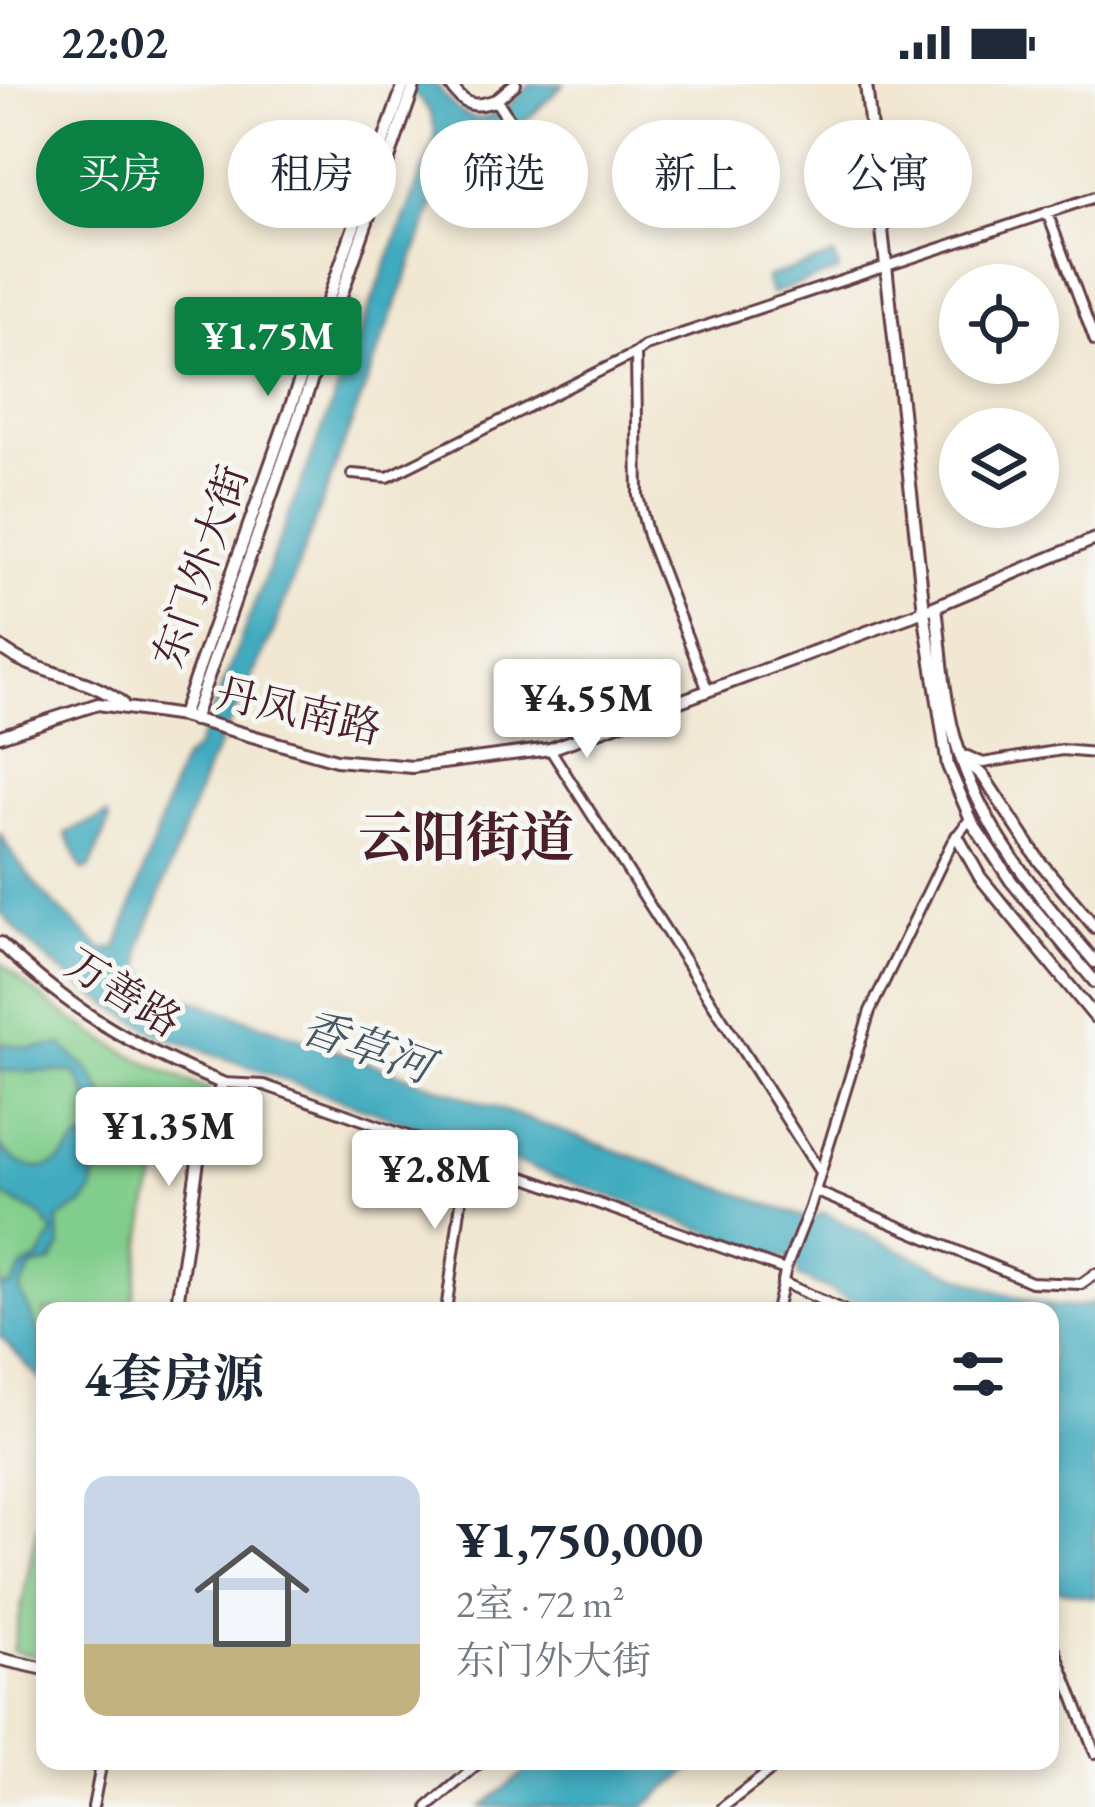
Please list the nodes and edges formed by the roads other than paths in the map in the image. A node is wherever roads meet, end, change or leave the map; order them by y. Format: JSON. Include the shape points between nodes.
{"nodes":[{"id":1,"x":404,"y":84,"type":"edge"},
{"id":2,"x":415,"y":84,"type":"edge"},
{"id":3,"x":450,"y":84,"type":"edge"},
{"id":4,"x":515,"y":84,"type":"edge"},
{"id":5,"x":866,"y":84,"type":"edge"},
{"id":6,"x":404,"y":99,"type":"junction"},
{"id":7,"x":497,"y":102,"type":"junction"},
{"id":8,"x":510,"y":120,"type":"edge"},
{"id":9,"x":1095,"y":197,"type":"edge"},
{"id":10,"x":1047,"y":212,"type":"junction"},
{"id":11,"x":886,"y":266,"type":"junction"},
{"id":12,"x":1095,"y":341,"type":"edge"},
{"id":13,"x":636,"y":353,"type":"junction"},
{"id":14,"x":352,"y":474,"type":"dead end"},
{"id":15,"x":1095,"y":538,"type":"edge"},
{"id":16,"x":930,"y":609,"type":"junction"},
{"id":17,"x":0,"y":647,"type":"edge"},
{"id":18,"x":708,"y":691,"type":"junction"},
{"id":19,"x":124,"y":705,"type":"junction"},
{"id":20,"x":193,"y":720,"type":"junction"},
{"id":21,"x":0,"y":736,"type":"edge"},
{"id":22,"x":550,"y":749,"type":"junction"},
{"id":23,"x":960,"y":753,"type":"junction"},
{"id":24,"x":1095,"y":753,"type":"edge"},
{"id":25,"x":983,"y":763,"type":"junction"},
{"id":26,"x":991,"y":790,"type":"junction"},
{"id":27,"x":970,"y":819,"type":"junction"},
{"id":28,"x":994,"y":833,"type":"junction"},
{"id":29,"x":957,"y":836,"type":"junction"},
{"id":30,"x":1095,"y":927,"type":"edge"},
{"id":31,"x":0,"y":943,"type":"edge"},
{"id":32,"x":1095,"y":962,"type":"edge"},
{"id":33,"x":1095,"y":982,"type":"edge"},
{"id":34,"x":1095,"y":1017,"type":"edge"},
{"id":35,"x":222,"y":1083,"type":"junction"},
{"id":36,"x":467,"y":1158,"type":"junction"},
{"id":37,"x":820,"y":1172,"type":"junction"},
{"id":38,"x":814,"y":1191,"type":"junction"},
{"id":39,"x":786,"y":1269,"type":"junction"},
{"id":40,"x":1095,"y":1274,"type":"edge"},
{"id":41,"x":782,"y":1282,"type":"junction"},
{"id":42,"x":177,"y":1302,"type":"edge"},
{"id":43,"x":447,"y":1302,"type":"edge"},
{"id":44,"x":778,"y":1302,"type":"edge"},
{"id":45,"x":825,"y":1302,"type":"edge"},
{"id":46,"x":0,"y":1659,"type":"edge"},
{"id":47,"x":1059,"y":1660,"type":"edge"},
{"id":48,"x":36,"y":1667,"type":"edge"},
{"id":49,"x":1095,"y":1753,"type":"edge"},
{"id":50,"x":100,"y":1770,"type":"edge"},
{"id":51,"x":471,"y":1770,"type":"edge"},
{"id":52,"x":771,"y":1770,"type":"edge"},
{"id":53,"x":93,"y":1807,"type":"edge"},
{"id":54,"x":428,"y":1807,"type":"edge"},
{"id":55,"x":723,"y":1807,"type":"edge"}],
"edges":[{"from":1,"to":6,"type":"street"},
{"from":2,"to":6,"type":"street"},
{"from":3,"to":7,"type":"street","via":[[472,106]]},
{"from":4,"to":7,"type":"street"},
{"from":5,"to":11,"type":"street"},
{"from":6,"to":20,"type":"street","name":"东门外大街"},
{"from":7,"to":8,"type":"street"},
{"from":9,"to":10,"type":"street"},
{"from":10,"to":11,"type":"street"},
{"from":10,"to":12,"type":"street"},
{"from":11,"to":13,"type":"street"},
{"from":11,"to":16,"type":"street"},
{"from":13,"to":14,"type":"street","via":[[388,477]]},
{"from":13,"to":18,"type":"street","via":[[638,496]]},
{"from":15,"to":16,"type":"street","name":"丹凤南路"},
{"from":16,"to":18,"type":"street","name":"丹凤南路"},
{"from":16,"to":23,"type":"street"},
{"from":16,"to":27,"type":"street","via":[[948,766]]},
{"from":17,"to":19,"type":"street"},
{"from":18,"to":22,"type":"street","name":"丹凤南路"},
{"from":19,"to":20,"type":"street","name":"丹凤南路"},
{"from":19,"to":21,"type":"street","name":"丹凤南路","via":[[98,704]]},
{"from":20,"to":22,"type":"street","name":"丹凤南路","via":[[335,760],[412,767]]},
{"from":22,"to":37,"type":"street"},
{"from":23,"to":25,"type":"street"},
{"from":23,"to":26,"type":"street"},
{"from":23,"to":28,"type":"street"},
{"from":24,"to":25,"type":"street"},
{"from":25,"to":26,"type":"street"},
{"from":26,"to":28,"type":"street"},
{"from":26,"to":30,"type":"street"},
{"from":27,"to":29,"type":"street"},
{"from":27,"to":33,"type":"street"},
{"from":28,"to":32,"type":"street"},
{"from":29,"to":34,"type":"street","via":[[980,877]]},
{"from":29,"to":37,"type":"street","via":[[870,1011]]},
{"from":31,"to":35,"type":"street","name":"万善路","via":[[126,1040]]},
{"from":35,"to":36,"type":"street","via":[[264,1085]]},
{"from":35,"to":42,"type":"street","via":[[197,1161]]},
{"from":36,"to":39,"type":"street"},
{"from":36,"to":43,"type":"street"},
{"from":37,"to":38,"type":"street"},
{"from":38,"to":39,"type":"street"},
{"from":38,"to":40,"type":"street","via":[[1031,1282],[1081,1284]]},
{"from":39,"to":41,"type":"street"},
{"from":41,"to":44,"type":"street"},
{"from":41,"to":45,"type":"street"},
{"from":46,"to":48,"type":"street"},
{"from":47,"to":49,"type":"street"},
{"from":50,"to":53,"type":"street"},
{"from":51,"to":54,"type":"street"},
{"from":52,"to":55,"type":"street"}]}
